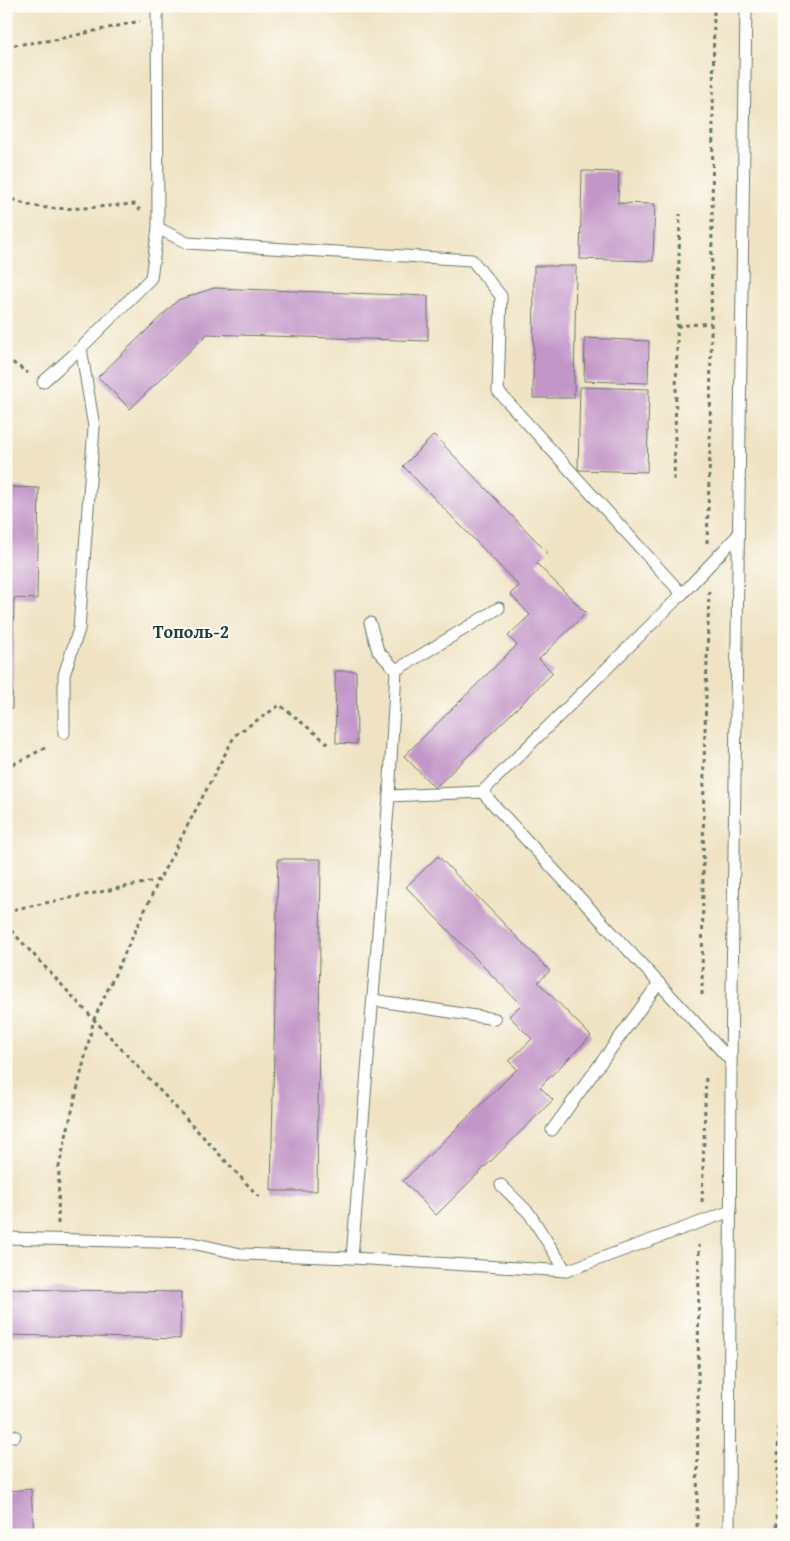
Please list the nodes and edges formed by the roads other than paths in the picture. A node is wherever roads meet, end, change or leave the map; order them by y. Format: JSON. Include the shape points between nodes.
{"nodes":[{"id":1,"x":746,"y":6,"type":"edge"},
{"id":2,"x":157,"y":12,"type":"edge"},
{"id":3,"x":158,"y":228,"type":"junction"},
{"id":4,"x":81,"y":348,"type":"junction"},
{"id":5,"x":43,"y":382,"type":"road end"},
{"id":6,"x":738,"y":535,"type":"junction"},
{"id":7,"x":682,"y":594,"type":"junction"},
{"id":8,"x":499,"y":608,"type":"dead end"},
{"id":9,"x":370,"y":623,"type":"dead end"},
{"id":10,"x":396,"y":670,"type":"junction"},
{"id":11,"x":64,"y":733,"type":"dead end"},
{"id":12,"x":482,"y":792,"type":"junction"},
{"id":13,"x":389,"y":796,"type":"junction"},
{"id":14,"x":659,"y":983,"type":"junction"},
{"id":15,"x":372,"y":1000,"type":"junction"},
{"id":16,"x":495,"y":1019,"type":"dead end"},
{"id":17,"x":732,"y":1061,"type":"junction"},
{"id":18,"x":552,"y":1130,"type":"dead end"},
{"id":19,"x":500,"y":1185,"type":"dead end"},
{"id":20,"x":731,"y":1211,"type":"junction"},
{"id":21,"x":6,"y":1238,"type":"edge"},
{"id":22,"x":352,"y":1258,"type":"junction"},
{"id":23,"x":566,"y":1271,"type":"junction"},
{"id":24,"x":730,"y":1535,"type":"edge"}],
"edges":[{"from":1,"to":6,"type":"lane"},
{"from":2,"to":3,"type":"lane"},
{"from":3,"to":4,"type":"lane","via":[[151,278]]},
{"from":3,"to":7,"type":"lane","via":[[187,243],[472,260],[501,296],[498,391]]},
{"from":4,"to":5,"type":"lane"},
{"from":4,"to":11,"type":"lane","via":[[94,427],[79,628],[64,675]]},
{"from":6,"to":7,"type":"lane"},
{"from":6,"to":17,"type":"lane"},
{"from":7,"to":12,"type":"lane"},
{"from":8,"to":10,"type":"lane"},
{"from":9,"to":10,"type":"lane","via":[[378,652]]},
{"from":10,"to":13,"type":"lane"},
{"from":12,"to":13,"type":"lane"},
{"from":12,"to":14,"type":"lane"},
{"from":13,"to":15,"type":"lane"},
{"from":14,"to":17,"type":"lane"},
{"from":14,"to":18,"type":"lane"},
{"from":15,"to":16,"type":"lane"},
{"from":15,"to":22,"type":"lane"},
{"from":17,"to":20,"type":"lane"},
{"from":19,"to":23,"type":"lane","via":[[529,1213]]},
{"from":20,"to":23,"type":"lane"},
{"from":20,"to":24,"type":"lane"},
{"from":21,"to":22,"type":"lane","via":[[192,1244],[240,1254]]},
{"from":22,"to":23,"type":"lane"}]}
